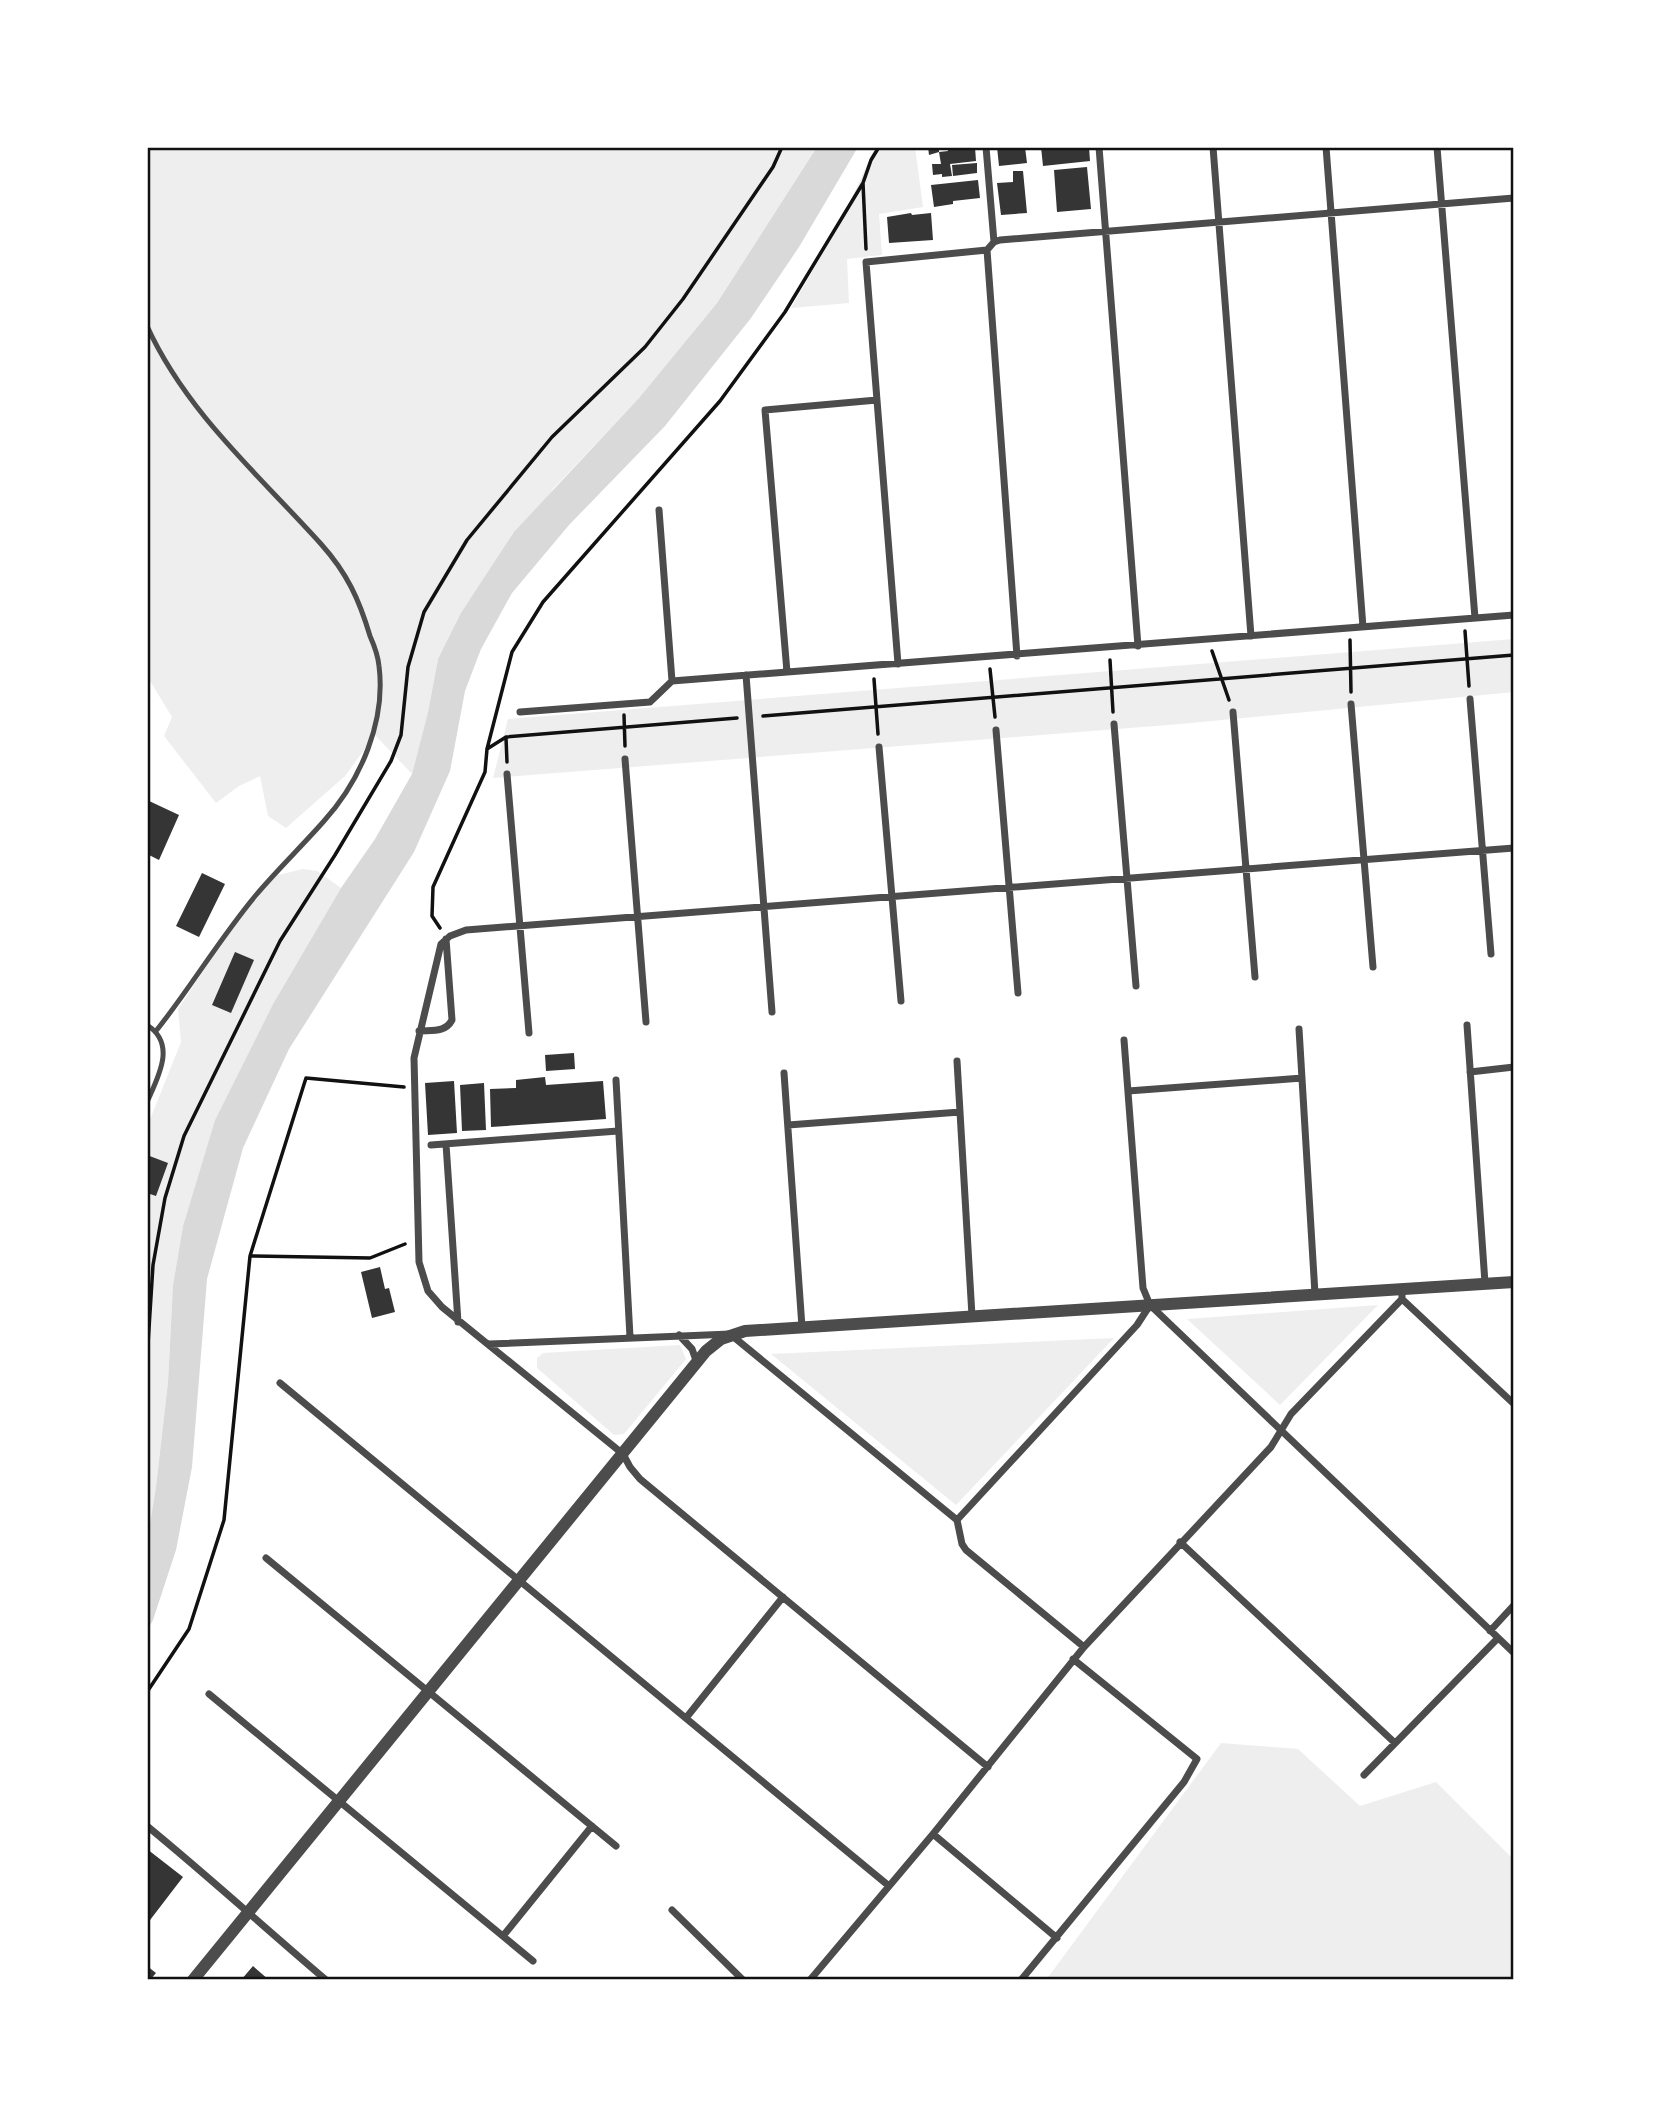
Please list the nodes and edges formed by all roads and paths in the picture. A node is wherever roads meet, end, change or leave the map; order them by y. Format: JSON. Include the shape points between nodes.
{"nodes":[{"id":1,"x":782,"y":147,"type":"edge"},
{"id":2,"x":879,"y":147,"type":"edge"},
{"id":3,"x":986,"y":147,"type":"edge"},
{"id":4,"x":1099,"y":147,"type":"edge"},
{"id":5,"x":1213,"y":147,"type":"edge"},
{"id":6,"x":1326,"y":147,"type":"edge"},
{"id":7,"x":1437,"y":147,"type":"edge"},
{"id":8,"x":863,"y":183,"type":"junction"},
{"id":9,"x":1514,"y":198,"type":"edge"},
{"id":10,"x":1442,"y":204,"type":"junction"},
{"id":11,"x":1331,"y":213,"type":"junction"},
{"id":12,"x":1219,"y":222,"type":"junction"},
{"id":13,"x":1106,"y":232,"type":"junction"},
{"id":14,"x":994,"y":242,"type":"junction"},
{"id":15,"x":987,"y":250,"type":"junction"},
{"id":16,"x":866,"y":262,"type":"junction"},
{"id":17,"x":147,"y":326,"type":"edge"},
{"id":18,"x":877,"y":400,"type":"junction"},
{"id":19,"x":659,"y":509,"type":"dead end"},
{"id":20,"x":1514,"y":615,"type":"edge"},
{"id":21,"x":1475,"y":618,"type":"junction"},
{"id":22,"x":1464,"y":619,"type":"junction"},
{"id":23,"x":1363,"y":627,"type":"junction"},
{"id":24,"x":1350,"y":628,"type":"junction"},
{"id":25,"x":1251,"y":636,"type":"junction"},
{"id":26,"x":1208,"y":640,"type":"junction"},
{"id":27,"x":1139,"y":646,"type":"junction"},
{"id":28,"x":1109,"y":648,"type":"junction"},
{"id":29,"x":1514,"y":655,"type":"edge"},
{"id":30,"x":1017,"y":656,"type":"junction"},
{"id":31,"x":989,"y":657,"type":"junction"},
{"id":32,"x":1467,"y":659,"type":"junction"},
{"id":33,"x":898,"y":664,"type":"junction"},
{"id":34,"x":873,"y":666,"type":"junction"},
{"id":35,"x":1350,"y":668,"type":"junction"},
{"id":36,"x":787,"y":672,"type":"junction"},
{"id":37,"x":746,"y":675,"type":"junction"},
{"id":38,"x":1221,"y":679,"type":"junction"},
{"id":39,"x":673,"y":681,"type":"junction"},
{"id":40,"x":1111,"y":688,"type":"junction"},
{"id":41,"x":993,"y":697,"type":"junction"},
{"id":42,"x":1471,"y":699,"type":"joint"},
{"id":43,"x":623,"y":704,"type":"junction"},
{"id":44,"x":1351,"y":704,"type":"joint"},
{"id":45,"x":876,"y":707,"type":"junction"},
{"id":46,"x":520,"y":712,"type":"dead end"},
{"id":47,"x":1233,"y":712,"type":"joint"},
{"id":48,"x":749,"y":717,"type":"junction"},
{"id":49,"x":1114,"y":724,"type":"joint"},
{"id":50,"x":625,"y":727,"type":"junction"},
{"id":51,"x":996,"y":730,"type":"joint"},
{"id":52,"x":506,"y":737,"type":"junction"},
{"id":53,"x":879,"y":747,"type":"joint"},
{"id":54,"x":487,"y":749,"type":"junction"},
{"id":55,"x":625,"y":759,"type":"joint"},
{"id":56,"x":507,"y":774,"type":"joint"},
{"id":57,"x":1514,"y":848,"type":"edge"},
{"id":58,"x":1483,"y":850,"type":"junction"},
{"id":59,"x":1364,"y":860,"type":"junction"},
{"id":60,"x":1246,"y":869,"type":"junction"},
{"id":61,"x":1127,"y":878,"type":"junction"},
{"id":62,"x":1009,"y":888,"type":"junction"},
{"id":63,"x":892,"y":897,"type":"junction"},
{"id":64,"x":763,"y":907,"type":"junction"},
{"id":65,"x":637,"y":917,"type":"junction"},
{"id":66,"x":520,"y":926,"type":"junction"},
{"id":67,"x":446,"y":939,"type":"junction"},
{"id":68,"x":1491,"y":954,"type":"dead end"},
{"id":69,"x":1373,"y":967,"type":"dead end"},
{"id":70,"x":1255,"y":977,"type":"dead end"},
{"id":71,"x":1136,"y":986,"type":"dead end"},
{"id":72,"x":1018,"y":993,"type":"dead end"},
{"id":73,"x":901,"y":1001,"type":"dead end"},
{"id":74,"x":772,"y":1012,"type":"dead end"},
{"id":75,"x":646,"y":1022,"type":"dead end"},
{"id":76,"x":147,"y":1025,"type":"edge"},
{"id":77,"x":1467,"y":1025,"type":"dead end"},
{"id":78,"x":1299,"y":1030,"type":"dead end"},
{"id":79,"x":156,"y":1031,"type":"junction"},
{"id":80,"x":419,"y":1031,"type":"junction"},
{"id":81,"x":529,"y":1033,"type":"dead end"},
{"id":82,"x":1125,"y":1040,"type":"dead end"},
{"id":83,"x":957,"y":1061,"type":"dead end"},
{"id":84,"x":1514,"y":1068,"type":"edge"},
{"id":85,"x":1470,"y":1072,"type":"junction"},
{"id":86,"x":784,"y":1073,"type":"dead end"},
{"id":87,"x":1302,"y":1078,"type":"junction"},
{"id":88,"x":615,"y":1080,"type":"dead end"},
{"id":89,"x":414,"y":1088,"type":"junction"},
{"id":90,"x":1128,"y":1091,"type":"junction"},
{"id":91,"x":147,"y":1102,"type":"edge"},
{"id":92,"x":960,"y":1112,"type":"junction"},
{"id":93,"x":788,"y":1125,"type":"junction"},
{"id":94,"x":618,"y":1132,"type":"junction"},
{"id":95,"x":446,"y":1144,"type":"junction"},
{"id":96,"x":431,"y":1145,"type":"dead end"},
{"id":97,"x":418,"y":1238,"type":"junction"},
{"id":98,"x":250,"y":1256,"type":"junction"},
{"id":99,"x":1514,"y":1282,"type":"edge"},
{"id":100,"x":1485,"y":1283,"type":"junction"},
{"id":101,"x":1315,"y":1294,"type":"junction"},
{"id":102,"x":1402,"y":1294,"type":"junction"},
{"id":103,"x":1150,"y":1305,"type":"junction"},
{"id":104,"x":972,"y":1316,"type":"junction"},
{"id":105,"x":458,"y":1323,"type":"junction"},
{"id":106,"x":803,"y":1327,"type":"junction"},
{"id":107,"x":730,"y":1334,"type":"junction"},
{"id":108,"x":678,"y":1335,"type":"junction"},
{"id":109,"x":630,"y":1338,"type":"junction"},
{"id":110,"x":489,"y":1344,"type":"junction"},
{"id":111,"x":147,"y":1360,"type":"edge"},
{"id":112,"x":697,"y":1363,"type":"junction"},
{"id":113,"x":280,"y":1382,"type":"dead end"},
{"id":114,"x":1514,"y":1404,"type":"edge"},
{"id":115,"x":1281,"y":1430,"type":"junction"},
{"id":116,"x":623,"y":1454,"type":"junction"},
{"id":117,"x":957,"y":1520,"type":"junction"},
{"id":118,"x":1180,"y":1542,"type":"junction"},
{"id":119,"x":267,"y":1558,"type":"dead end"},
{"id":120,"x":520,"y":1580,"type":"junction"},
{"id":121,"x":783,"y":1597,"type":"junction"},
{"id":122,"x":1514,"y":1605,"type":"edge"},
{"id":123,"x":1490,"y":1631,"type":"junction"},
{"id":124,"x":1498,"y":1638,"type":"junction"},
{"id":125,"x":1084,"y":1647,"type":"junction"},
{"id":126,"x":1514,"y":1653,"type":"edge"},
{"id":127,"x":1073,"y":1659,"type":"junction"},
{"id":128,"x":427,"y":1691,"type":"junction"},
{"id":129,"x":147,"y":1692,"type":"edge"},
{"id":130,"x":209,"y":1694,"type":"dead end"},
{"id":131,"x":686,"y":1718,"type":"junction"},
{"id":132,"x":1395,"y":1743,"type":"junction"},
{"id":133,"x":988,"y":1767,"type":"junction"},
{"id":134,"x":1364,"y":1775,"type":"dead end"},
{"id":135,"x":339,"y":1801,"type":"junction"},
{"id":136,"x":147,"y":1826,"type":"edge"},
{"id":137,"x":592,"y":1826,"type":"junction"},
{"id":138,"x":933,"y":1834,"type":"junction"},
{"id":139,"x":616,"y":1846,"type":"dead end"},
{"id":140,"x":890,"y":1886,"type":"junction"},
{"id":141,"x":672,"y":1910,"type":"dead end"},
{"id":142,"x":247,"y":1914,"type":"junction"},
{"id":143,"x":503,"y":1936,"type":"junction"},
{"id":144,"x":1056,"y":1937,"type":"junction"},
{"id":145,"x":533,"y":1961,"type":"dead end"},
{"id":146,"x":193,"y":1980,"type":"edge"},
{"id":147,"x":326,"y":1980,"type":"edge"},
{"id":148,"x":743,"y":1980,"type":"edge"},
{"id":149,"x":810,"y":1980,"type":"edge"},
{"id":150,"x":1021,"y":1980,"type":"edge"}],
"edges":[{"from":1,"to":111,"type":"path","via":[[683,299],[645,347],[552,437],[467,540],[424,612],[408,667],[401,735],[391,761],[280,941],[184,1136],[165,1198],[153,1265]]},
{"from":2,"to":8,"type":"path"},
{"from":3,"to":14,"type":"street"},
{"from":4,"to":13,"type":"street"},
{"from":5,"to":12,"type":"street"},
{"from":6,"to":11,"type":"street"},
{"from":7,"to":10,"type":"street"},
{"from":8,"to":16,"type":"path"},
{"from":8,"to":54,"type":"path","via":[[785,312],[720,401],[542,602],[512,652]]},
{"from":9,"to":10,"type":"street"},
{"from":10,"to":11,"type":"street"},
{"from":10,"to":21,"type":"street"},
{"from":11,"to":12,"type":"street"},
{"from":11,"to":23,"type":"street"},
{"from":12,"to":13,"type":"street"},
{"from":12,"to":25,"type":"street"},
{"from":13,"to":14,"type":"street"},
{"from":13,"to":27,"type":"street"},
{"from":14,"to":15,"type":"street"},
{"from":15,"to":16,"type":"street"},
{"from":15,"to":30,"type":"street"},
{"from":16,"to":18,"type":"street"},
{"from":17,"to":79,"type":"lane","via":[[181,388],[339,564],[359,598],[381,680],[374,733],[346,791],[239,915]]},
{"from":18,"to":33,"type":"street"},
{"from":18,"to":36,"type":"street","via":[[765,410]]},
{"from":19,"to":39,"type":"street"},
{"from":20,"to":21,"type":"street"},
{"from":21,"to":22,"type":"street"},
{"from":22,"to":23,"type":"street"},
{"from":22,"to":32,"type":"path"},
{"from":23,"to":24,"type":"street"},
{"from":24,"to":25,"type":"street"},
{"from":24,"to":35,"type":"path"},
{"from":25,"to":26,"type":"street"},
{"from":26,"to":27,"type":"street"},
{"from":26,"to":38,"type":"path"},
{"from":27,"to":28,"type":"street"},
{"from":28,"to":30,"type":"street"},
{"from":28,"to":40,"type":"path"},
{"from":29,"to":32,"type":"path"},
{"from":30,"to":31,"type":"street"},
{"from":31,"to":33,"type":"street"},
{"from":31,"to":41,"type":"path"},
{"from":32,"to":35,"type":"path"},
{"from":32,"to":42,"type":"path"},
{"from":33,"to":34,"type":"street"},
{"from":34,"to":36,"type":"street"},
{"from":34,"to":45,"type":"path"},
{"from":35,"to":38,"type":"path"},
{"from":35,"to":44,"type":"path"},
{"from":36,"to":37,"type":"street"},
{"from":37,"to":39,"type":"street"},
{"from":37,"to":48,"type":"street"},
{"from":38,"to":40,"type":"path"},
{"from":38,"to":47,"type":"path"},
{"from":39,"to":43,"type":"street","via":[[650,702]]},
{"from":40,"to":41,"type":"path"},
{"from":40,"to":49,"type":"path"},
{"from":41,"to":45,"type":"path"},
{"from":41,"to":51,"type":"path"},
{"from":42,"to":58,"type":"street"},
{"from":43,"to":46,"type":"street"},
{"from":43,"to":50,"type":"path"},
{"from":44,"to":59,"type":"street"},
{"from":45,"to":48,"type":"path"},
{"from":45,"to":53,"type":"path"},
{"from":47,"to":60,"type":"street"},
{"from":48,"to":50,"type":"path"},
{"from":48,"to":64,"type":"street"},
{"from":49,"to":61,"type":"street"},
{"from":50,"to":52,"type":"path"},
{"from":50,"to":55,"type":"path"},
{"from":51,"to":62,"type":"street"},
{"from":52,"to":54,"type":"path"},
{"from":52,"to":56,"type":"path"},
{"from":53,"to":63,"type":"street"},
{"from":54,"to":67,"type":"path","via":[[480,786],[433,887],[432,916]]},
{"from":55,"to":65,"type":"street"},
{"from":56,"to":66,"type":"street"},
{"from":57,"to":58,"type":"street"},
{"from":58,"to":59,"type":"street"},
{"from":58,"to":68,"type":"street"},
{"from":59,"to":60,"type":"street"},
{"from":59,"to":69,"type":"street"},
{"from":60,"to":61,"type":"street"},
{"from":60,"to":70,"type":"street"},
{"from":61,"to":62,"type":"street"},
{"from":61,"to":71,"type":"street"},
{"from":62,"to":63,"type":"street"},
{"from":62,"to":72,"type":"street"},
{"from":63,"to":64,"type":"street"},
{"from":63,"to":73,"type":"street"},
{"from":64,"to":65,"type":"street"},
{"from":64,"to":74,"type":"street"},
{"from":65,"to":66,"type":"street"},
{"from":65,"to":75,"type":"street"},
{"from":66,"to":67,"type":"street","via":[[466,930]]},
{"from":66,"to":81,"type":"street"},
{"from":67,"to":80,"type":"street","via":[[438,951]]},
{"from":67,"to":80,"type":"street","via":[[452,1020],[445,1029]]},
{"from":76,"to":79,"type":"lane"},
{"from":77,"to":85,"type":"street"},
{"from":78,"to":87,"type":"street"},
{"from":79,"to":91,"type":"lane","via":[[163,1048],[162,1066]]},
{"from":80,"to":89,"type":"street"},
{"from":82,"to":90,"type":"street"},
{"from":83,"to":92,"type":"street"},
{"from":84,"to":85,"type":"street"},
{"from":85,"to":100,"type":"street"},
{"from":86,"to":93,"type":"street"},
{"from":87,"to":90,"type":"street"},
{"from":87,"to":101,"type":"street"},
{"from":88,"to":94,"type":"street"},
{"from":89,"to":97,"type":"street"},
{"from":89,"to":98,"type":"path","via":[[306,1077]]},
{"from":90,"to":103,"type":"street","via":[[1143,1288]]},
{"from":92,"to":93,"type":"street"},
{"from":92,"to":104,"type":"street"},
{"from":93,"to":106,"type":"street"},
{"from":94,"to":95,"type":"street"},
{"from":94,"to":109,"type":"street"},
{"from":95,"to":96,"type":"street"},
{"from":95,"to":105,"type":"street"},
{"from":97,"to":98,"type":"path","via":[[370,1258]]},
{"from":97,"to":105,"type":"street","via":[[425,1284]]},
{"from":98,"to":129,"type":"path","via":[[224,1520],[190,1629]]},
{"from":99,"to":100,"type":"street"},
{"from":100,"to":102,"type":"street"},
{"from":101,"to":102,"type":"street"},
{"from":101,"to":103,"type":"street"},
{"from":102,"to":114,"type":"street"},
{"from":102,"to":115,"type":"street"},
{"from":103,"to":104,"type":"street"},
{"from":103,"to":115,"type":"street"},
{"from":103,"to":117,"type":"street","via":[[1137,1325]]},
{"from":104,"to":106,"type":"street"},
{"from":105,"to":110,"type":"street"},
{"from":106,"to":107,"type":"street"},
{"from":107,"to":108,"type":"street"},
{"from":107,"to":112,"type":"street","via":[[713,1344]]},
{"from":107,"to":117,"type":"street"},
{"from":108,"to":109,"type":"street"},
{"from":108,"to":112,"type":"street","via":[[692,1349]]},
{"from":109,"to":110,"type":"street"},
{"from":110,"to":116,"type":"street"},
{"from":112,"to":116,"type":"street"},
{"from":113,"to":120,"type":"street"},
{"from":115,"to":118,"type":"street"},
{"from":115,"to":123,"type":"street"},
{"from":116,"to":120,"type":"street"},
{"from":116,"to":121,"type":"street","via":[[640,1479]]},
{"from":117,"to":125,"type":"street","via":[[966,1550]]},
{"from":118,"to":125,"type":"street"},
{"from":118,"to":132,"type":"street"},
{"from":119,"to":128,"type":"street"},
{"from":120,"to":128,"type":"street"},
{"from":120,"to":131,"type":"street"},
{"from":121,"to":131,"type":"street"},
{"from":121,"to":133,"type":"street"},
{"from":122,"to":123,"type":"street"},
{"from":123,"to":124,"type":"street"},
{"from":124,"to":126,"type":"street"},
{"from":124,"to":132,"type":"street"},
{"from":125,"to":127,"type":"street"},
{"from":127,"to":133,"type":"street"},
{"from":127,"to":144,"type":"street","via":[[1197,1759],[1184,1782]]},
{"from":128,"to":135,"type":"street"},
{"from":128,"to":137,"type":"street"},
{"from":130,"to":135,"type":"street"},
{"from":131,"to":140,"type":"street"},
{"from":132,"to":134,"type":"street"},
{"from":133,"to":138,"type":"street"},
{"from":135,"to":142,"type":"street"},
{"from":135,"to":143,"type":"street"},
{"from":136,"to":142,"type":"street"},
{"from":137,"to":139,"type":"street"},
{"from":137,"to":143,"type":"street"},
{"from":138,"to":140,"type":"street"},
{"from":138,"to":144,"type":"street"},
{"from":140,"to":149,"type":"street"},
{"from":141,"to":148,"type":"street"},
{"from":142,"to":146,"type":"street"},
{"from":142,"to":147,"type":"street"},
{"from":143,"to":145,"type":"street"},
{"from":144,"to":150,"type":"street"}]}
